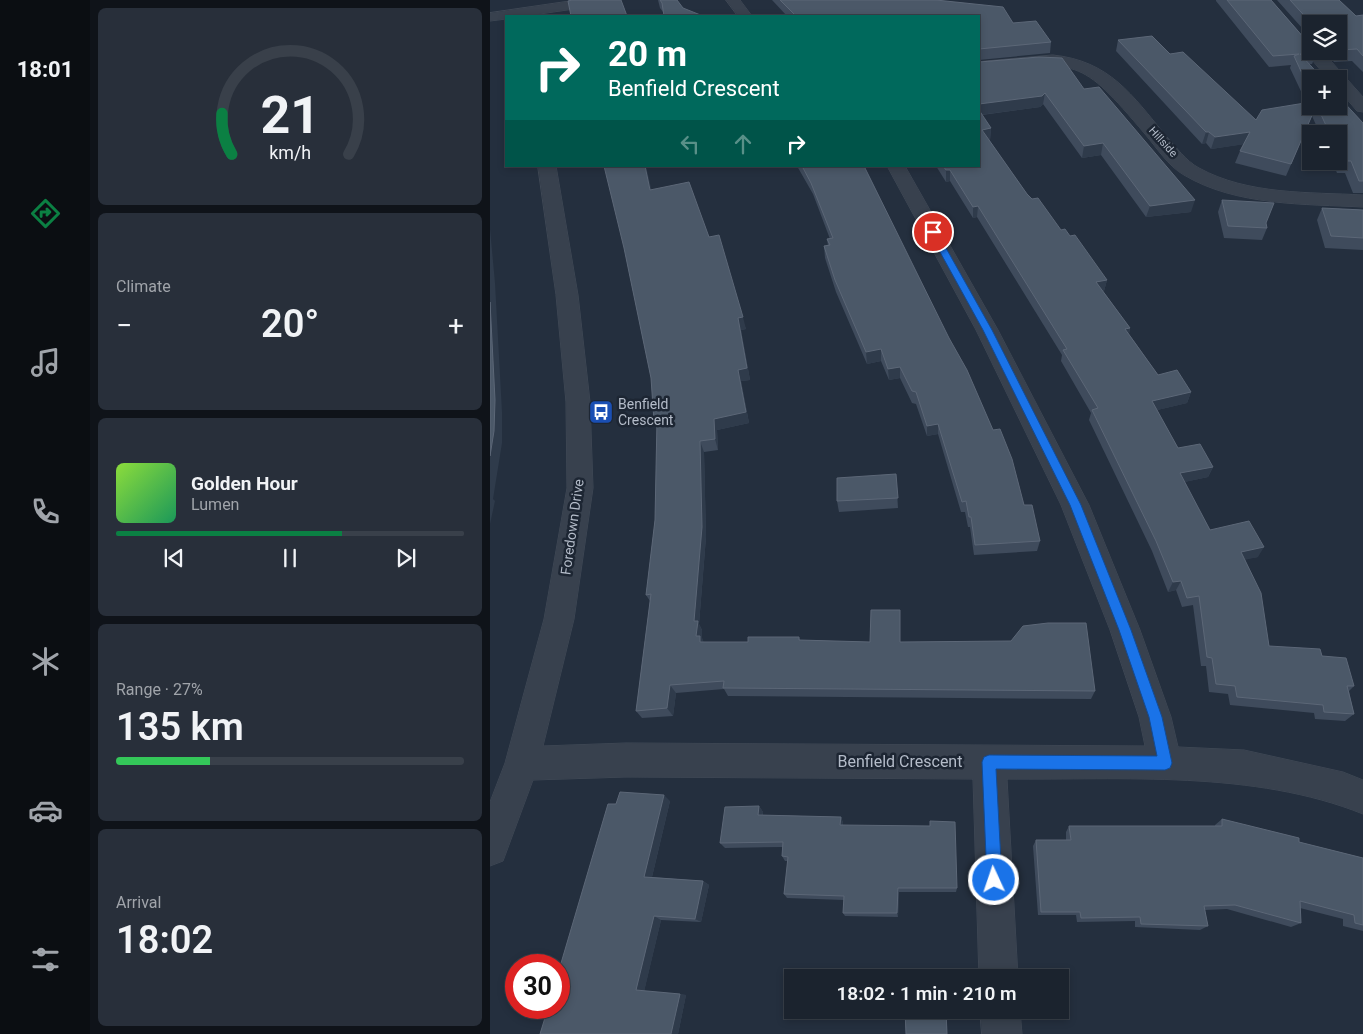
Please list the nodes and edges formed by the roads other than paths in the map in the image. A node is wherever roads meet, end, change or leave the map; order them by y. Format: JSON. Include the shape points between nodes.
{"nodes":[{"id":1,"x":608,"y":0,"type":"edge"},
{"id":2,"x":733,"y":0,"type":"edge"},
{"id":3,"x":531,"y":14,"type":"edge"},
{"id":4,"x":744,"y":15,"type":"edge"},
{"id":5,"x":505,"y":17,"type":"edge"},
{"id":6,"x":490,"y":18,"type":"edge"},
{"id":7,"x":1320,"y":60,"type":"edge"},
{"id":8,"x":980,"y":67,"type":"edge"},
{"id":9,"x":1329,"y":70,"type":"edge"},
{"id":10,"x":1347,"y":90,"type":"edge"},
{"id":11,"x":1363,"y":107,"type":"edge"},
{"id":12,"x":547,"y":167,"type":"edge"},
{"id":13,"x":897,"y":167,"type":"edge"},
{"id":14,"x":1363,"y":201,"type":"edge"},
{"id":15,"x":522,"y":762,"type":"junction"},
{"id":16,"x":989,"y":762,"type":"junction"},
{"id":17,"x":1165,"y":763,"type":"junction"},
{"id":18,"x":1363,"y":796,"type":"edge"},
{"id":19,"x":490,"y":848,"type":"edge"},
{"id":20,"x":999,"y":969,"type":"edge"},
{"id":21,"x":1001,"y":1019,"type":"edge"},
{"id":22,"x":1002,"y":1034,"type":"edge"}],
"edges":[{"from":1,"to":3,"type":"street"},
{"from":2,"to":4,"type":"street"},
{"from":5,"to":6,"type":"street"},
{"from":7,"to":9,"type":"street"},
{"from":8,"to":14,"type":"street","name":"Hillside","via":[[1050,60],[1074,62],[1094,71],[1120,92],[1189,171],[1216,184],[1252,192]]},
{"from":10,"to":11,"type":"street"},
{"from":12,"to":15,"type":"street","name":"Foredown Drive","via":[[567,295],[578,402],[580,488],[558,619]]},
{"from":13,"to":17,"type":"street","via":[[987,330],[1076,505],[1125,630],[1155,717]]},
{"from":15,"to":16,"type":"street","name":"Benfield Crescent"},
{"from":15,"to":19,"type":"street","name":"Foredown Drive"},
{"from":16,"to":17,"type":"street","name":"Benfield Crescent"},
{"from":16,"to":20,"type":"street"},
{"from":17,"to":18,"type":"street","name":"Benfield Crescent","via":[[1244,767]]},
{"from":21,"to":22,"type":"street"}]}
